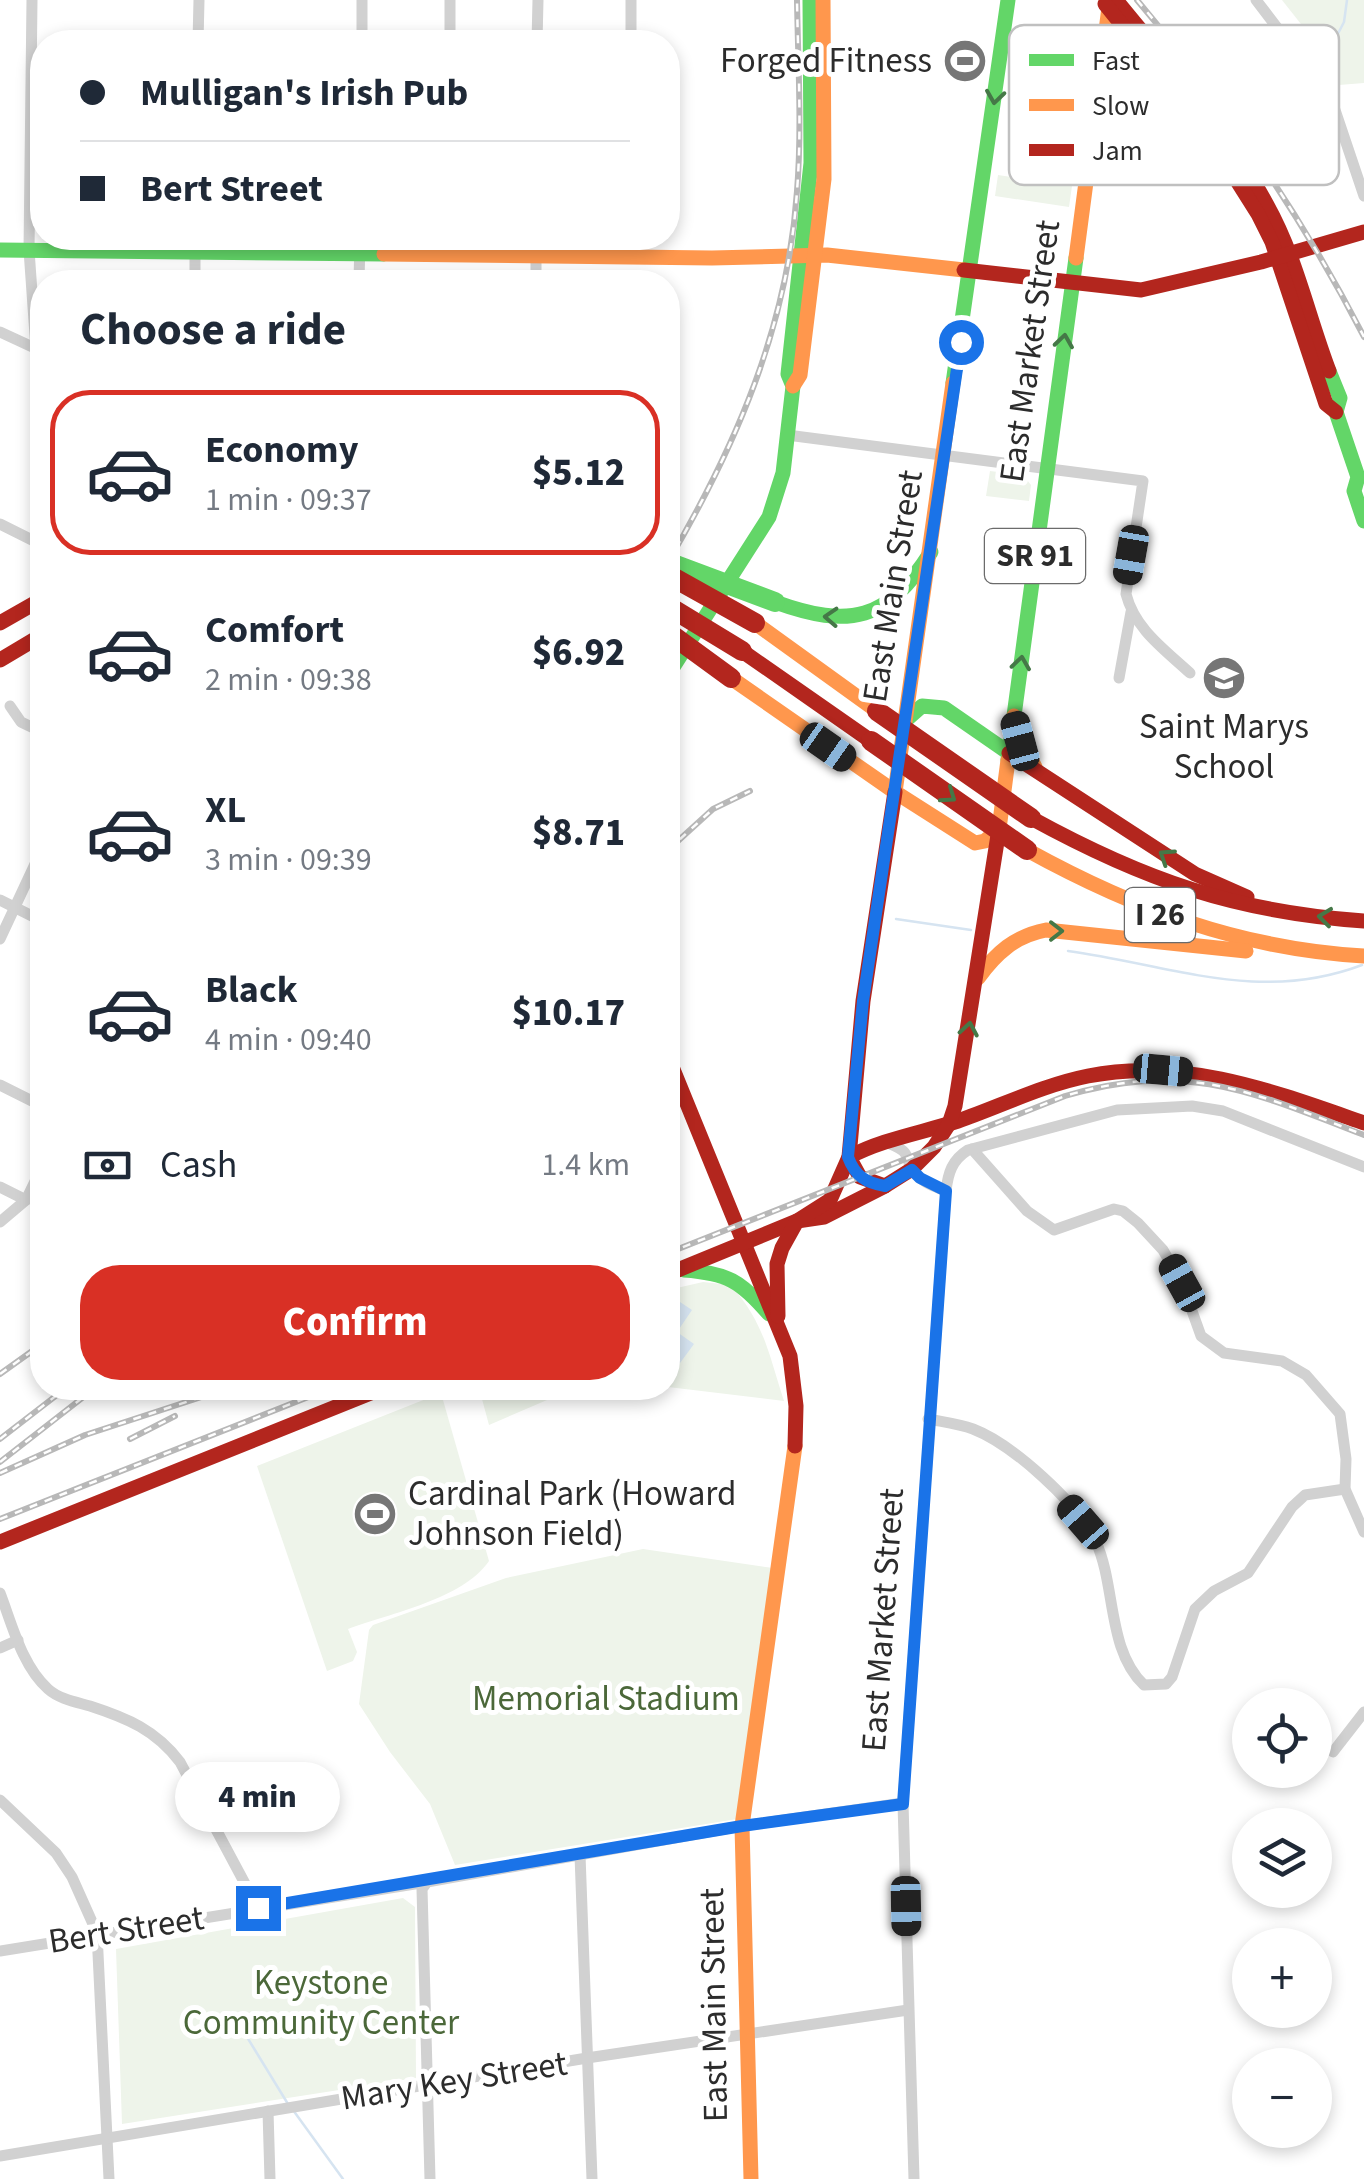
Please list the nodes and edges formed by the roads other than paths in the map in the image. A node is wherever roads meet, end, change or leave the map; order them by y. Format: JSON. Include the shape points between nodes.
{"nodes":[{"id":1,"x":32,"y":0,"type":"edge"},
{"id":2,"x":199,"y":0,"type":"edge"},
{"id":3,"x":362,"y":0,"type":"edge"},
{"id":4,"x":450,"y":0,"type":"edge"},
{"id":5,"x":538,"y":0,"type":"edge"},
{"id":6,"x":632,"y":0,"type":"edge"},
{"id":7,"x":810,"y":0,"type":"edge"},
{"id":8,"x":823,"y":0,"type":"edge"},
{"id":9,"x":1008,"y":0,"type":"edge"},
{"id":10,"x":1256,"y":0,"type":"edge"},
{"id":11,"x":1109,"y":2,"type":"edge"},
{"id":12,"x":1125,"y":25,"type":"edge"},
{"id":13,"x":1129,"y":25,"type":"edge"},
{"id":14,"x":1275,"y":25,"type":"edge"},
{"id":15,"x":32,"y":30,"type":"edge"},
{"id":16,"x":198,"y":30,"type":"edge"},
{"id":17,"x":362,"y":30,"type":"edge"},
{"id":18,"x":450,"y":30,"type":"edge"},
{"id":19,"x":537,"y":30,"type":"edge"},
{"id":20,"x":631,"y":30,"type":"edge"},
{"id":21,"x":1339,"y":122,"type":"edge"},
{"id":22,"x":30,"y":167,"type":"edge"},
{"id":23,"x":1085,"y":185,"type":"edge"},
{"id":24,"x":1240,"y":185,"type":"edge"},
{"id":25,"x":1255,"y":185,"type":"edge"},
{"id":26,"x":1364,"y":196,"type":"edge"},
{"id":27,"x":1364,"y":232,"type":"edge"},
{"id":28,"x":0,"y":250,"type":"edge"},
{"id":29,"x":29,"y":250,"type":"junction"},
{"id":30,"x":676,"y":250,"type":"edge"},
{"id":31,"x":809,"y":256,"type":"junction"},
{"id":32,"x":1284,"y":256,"type":"junction"},
{"id":33,"x":31,"y":270,"type":"edge"},
{"id":34,"x":971,"y":272,"type":"junction"},
{"id":35,"x":1072,"y":283,"type":"junction"},
{"id":36,"x":0,"y":332,"type":"edge"},
{"id":37,"x":30,"y":346,"type":"edge"},
{"id":38,"x":788,"y":435,"type":"junction"},
{"id":39,"x":945,"y":456,"type":"junction"},
{"id":40,"x":1047,"y":470,"type":"junction"},
{"id":41,"x":1361,"y":479,"type":"edge"},
{"id":42,"x":1364,"y":520,"type":"edge"},
{"id":43,"x":0,"y":524,"type":"edge"},
{"id":44,"x":30,"y":538,"type":"edge"},
{"id":45,"x":931,"y":552,"type":"junction"},
{"id":46,"x":680,"y":566,"type":"edge"},
{"id":47,"x":680,"y":581,"type":"edge"},
{"id":48,"x":30,"y":605,"type":"edge"},
{"id":49,"x":1131,"y":612,"type":"junction"},
{"id":50,"x":680,"y":613,"type":"edge"},
{"id":51,"x":0,"y":623,"type":"edge"},
{"id":52,"x":680,"y":641,"type":"edge"},
{"id":53,"x":30,"y":642,"type":"edge"},
{"id":54,"x":680,"y":655,"type":"edge"},
{"id":55,"x":0,"y":660,"type":"edge"},
{"id":56,"x":1190,"y":673,"type":"dead end"},
{"id":57,"x":1118,"y":678,"type":"dead end"},
{"id":58,"x":10,"y":706,"type":"dead end"},
{"id":59,"x":1014,"y":716,"type":"junction"},
{"id":60,"x":906,"y":721,"type":"junction"},
{"id":61,"x":30,"y":726,"type":"edge"},
{"id":62,"x":1009,"y":752,"type":"junction"},
{"id":63,"x":1040,"y":772,"type":"junction"},
{"id":64,"x":895,"y":792,"type":"junction"},
{"id":65,"x":999,"y":829,"type":"junction"},
{"id":66,"x":30,"y":875,"type":"edge"},
{"id":67,"x":0,"y":900,"type":"edge"},
{"id":68,"x":15,"y":908,"type":"junction"},
{"id":69,"x":1286,"y":912,"type":"junction"},
{"id":70,"x":30,"y":915,"type":"edge"},
{"id":71,"x":1364,"y":920,"type":"edge"},
{"id":72,"x":0,"y":939,"type":"edge"},
{"id":73,"x":1304,"y":952,"type":"junction"},
{"id":74,"x":1364,"y":956,"type":"edge"},
{"id":75,"x":978,"y":978,"type":"junction"},
{"id":76,"x":0,"y":1085,"type":"edge"},
{"id":77,"x":680,"y":1085,"type":"edge"},
{"id":78,"x":30,"y":1100,"type":"edge"},
{"id":79,"x":1364,"y":1123,"type":"edge"},
{"id":80,"x":949,"y":1124,"type":"junction"},
{"id":81,"x":883,"y":1141,"type":"junction"},
{"id":82,"x":972,"y":1150,"type":"junction"},
{"id":83,"x":848,"y":1157,"type":"junction"},
{"id":84,"x":1364,"y":1168,"type":"edge"},
{"id":85,"x":912,"y":1170,"type":"junction"},
{"id":86,"x":885,"y":1186,"type":"junction"},
{"id":87,"x":0,"y":1187,"type":"edge"},
{"id":88,"x":946,"y":1188,"type":"junction"},
{"id":89,"x":30,"y":1192,"type":"edge"},
{"id":90,"x":26,"y":1200,"type":"junction"},
{"id":91,"x":797,"y":1221,"type":"junction"},
{"id":92,"x":0,"y":1222,"type":"edge"},
{"id":93,"x":745,"y":1243,"type":"junction"},
{"id":94,"x":680,"y":1269,"type":"edge"},
{"id":95,"x":680,"y":1272,"type":"edge"},
{"id":96,"x":778,"y":1325,"type":"junction"},
{"id":97,"x":353,"y":1400,"type":"edge"},
{"id":98,"x":928,"y":1419,"type":"junction"},
{"id":99,"x":1345,"y":1489,"type":"junction"},
{"id":100,"x":1364,"y":1532,"type":"edge"},
{"id":101,"x":0,"y":1542,"type":"edge"},
{"id":102,"x":0,"y":1593,"type":"edge"},
{"id":103,"x":18,"y":1640,"type":"junction"},
{"id":104,"x":0,"y":1648,"type":"edge"},
{"id":105,"x":1364,"y":1712,"type":"edge"},
{"id":106,"x":1333,"y":1752,"type":"dead end"},
{"id":107,"x":0,"y":1802,"type":"edge"},
{"id":108,"x":903,"y":1804,"type":"junction"},
{"id":109,"x":742,"y":1826,"type":"junction"},
{"id":110,"x":580,"y":1856,"type":"junction"},
{"id":111,"x":427,"y":1882,"type":"junction"},
{"id":112,"x":258,"y":1908,"type":"junction"},
{"id":113,"x":97,"y":1934,"type":"junction"},
{"id":114,"x":0,"y":1951,"type":"edge"},
{"id":115,"x":908,"y":2010,"type":"junction"},
{"id":116,"x":746,"y":2033,"type":"junction"},
{"id":117,"x":587,"y":2058,"type":"junction"},
{"id":118,"x":426,"y":2086,"type":"junction"},
{"id":119,"x":268,"y":2111,"type":"junction"},
{"id":120,"x":108,"y":2137,"type":"junction"},
{"id":121,"x":0,"y":2156,"type":"edge"},
{"id":122,"x":109,"y":2179,"type":"edge"},
{"id":123,"x":270,"y":2179,"type":"edge"},
{"id":124,"x":430,"y":2179,"type":"edge"},
{"id":125,"x":592,"y":2179,"type":"edge"},
{"id":126,"x":751,"y":2179,"type":"edge"},
{"id":127,"x":914,"y":2179,"type":"edge"}],
"edges":[{"from":1,"to":15,"type":"street"},
{"from":2,"to":16,"type":"street"},
{"from":3,"to":17,"type":"street"},
{"from":4,"to":18,"type":"street"},
{"from":5,"to":19,"type":"street"},
{"from":6,"to":20,"type":"street"},
{"from":7,"to":31,"type":"main road"},
{"from":8,"to":31,"type":"main road","via":[[825,161]]},
{"from":9,"to":34,"type":"main road","name":"East Main Street","number":"SR 91","one_way":true},
{"from":10,"to":14,"type":"street"},
{"from":11,"to":12,"type":"main road"},
{"from":11,"to":13,"type":"main road"},
{"from":21,"to":26,"type":"street"},
{"from":22,"to":29,"type":"street"},
{"from":23,"to":35,"type":"main road","name":"East Market Street","number":"SR 91"},
{"from":24,"to":32,"type":"main road"},
{"from":25,"to":32,"type":"main road"},
{"from":27,"to":32,"type":"main road"},
{"from":28,"to":29,"type":"main road"},
{"from":29,"to":33,"type":"street"},
{"from":30,"to":31,"type":"main road"},
{"from":31,"to":34,"type":"main road"},
{"from":31,"to":38,"type":"main road"},
{"from":32,"to":35,"type":"main road","via":[[1146,290]]},
{"from":32,"to":41,"type":"main road","via":[[1340,398],[1336,412]]},
{"from":34,"to":35,"type":"main road"},
{"from":34,"to":39,"type":"main road","name":"East Main Street","number":"SR 91"},
{"from":40,"to":35,"type":"main road","name":"East Market Street","number":"SR 91","one_way":true},
{"from":36,"to":37,"type":"street"},
{"from":38,"to":39,"type":"street"},
{"from":38,"to":54,"type":"main road","via":[[766,522]]},
{"from":39,"to":40,"type":"street"},
{"from":39,"to":45,"type":"main road","name":"East Main Street","number":"SR 91"},
{"from":40,"to":49,"type":"street","via":[[1143,481],[1126,582]]},
{"from":59,"to":40,"type":"main road","name":"East Market Street","number":"SR 91","one_way":true},
{"from":41,"to":42,"type":"main road","via":[[1354,491]]},
{"from":43,"to":44,"type":"street"},
{"from":45,"to":46,"type":"main road","one_way":true,"bridge":true,"via":[[907,590],[874,612],[845,618],[775,602]]},
{"from":45,"to":60,"type":"main road","name":"East Main Street","number":"SR 91"},
{"from":47,"to":69,"type":"main road","number":"I 26","bridge":true,"via":[[754,622],[1030,818],[1102,858],[1178,889]]},
{"from":48,"to":51,"type":"main road"},
{"from":49,"to":56,"type":"street"},
{"from":49,"to":57,"type":"street"},
{"from":50,"to":73,"type":"main road","number":"I 26","one_way":true,"bridge":true,"via":[[1027,850],[1159,914]]},
{"from":52,"to":64,"type":"main road","bridge":true},
{"from":53,"to":55,"type":"main road"},
{"from":58,"to":61,"type":"street"},
{"from":59,"to":62,"type":"main road","name":"East Market Street","number":"SR 91"},
{"from":59,"to":63,"type":"main road"},
{"from":60,"to":62,"type":"main road","via":[[922,706],[940,706]]},
{"from":60,"to":64,"type":"main road","name":"East Main Street","number":"SR 91"},
{"from":62,"to":63,"type":"main road"},
{"from":62,"to":65,"type":"main road","name":"East Market Street","number":"SR 91"},
{"from":69,"to":63,"type":"main road","one_way":true,"via":[[1194,874]]},
{"from":64,"to":65,"type":"main road","via":[[970,842],[986,841]]},
{"from":64,"to":83,"type":"main road","name":"East Main Street","number":"SR 91","via":[[863,1001]]},
{"from":65,"to":75,"type":"main road","name":"East Market Street","number":"SR 91"},
{"from":66,"to":68,"type":"street"},
{"from":67,"to":68,"type":"street"},
{"from":68,"to":70,"type":"street"},
{"from":68,"to":72,"type":"street"},
{"from":71,"to":69,"type":"main road","number":"I 26","one_way":true},
{"from":73,"to":74,"type":"main road","number":"I 26"},
{"from":75,"to":73,"type":"main road","one_way":true,"via":[[1007,944],[1046,930],[1279,955]]},
{"from":80,"to":75,"type":"main road","name":"East Market Street","number":"SR 91","one_way":true},
{"from":76,"to":78,"type":"street"},
{"from":77,"to":93,"type":"main road","name":"East Main Street"},
{"from":79,"to":80,"type":"main road","via":[[1252,1084],[1138,1068],[1087,1076]]},
{"from":80,"to":81,"type":"main road"},
{"from":80,"to":85,"type":"main road","number":"SR 91"},
{"from":81,"to":83,"type":"main road"},
{"from":81,"to":85,"type":"street","via":[[910,1156]]},
{"from":82,"to":84,"type":"street","via":[[1117,1110],[1192,1106],[1223,1111]]},
{"from":82,"to":88,"type":"street","via":[[958,1156]]},
{"from":82,"to":99,"type":"street","via":[[1027,1211],[1054,1230],[1123,1211],[1163,1250],[1201,1336],[1224,1353],[1282,1361],[1306,1376],[1340,1414]]},
{"from":83,"to":86,"type":"main road","via":[[860,1177]]},
{"from":83,"to":91,"type":"main road","name":"East Main Street","number":"SR 91","via":[[830,1200]]},
{"from":85,"to":86,"type":"main road","number":"SR 91"},
{"from":85,"to":88,"type":"street"},
{"from":86,"to":91,"type":"main road","number":"SR 91","via":[[824,1217]]},
{"from":87,"to":90,"type":"street"},
{"from":88,"to":98,"type":"street","name":"East Market Street"},
{"from":89,"to":90,"type":"street"},
{"from":90,"to":92,"type":"street"},
{"from":91,"to":93,"type":"main road","number":"SR 91"},
{"from":91,"to":96,"type":"main road","via":[[778,1256]]},
{"from":93,"to":94,"type":"main road"},
{"from":93,"to":96,"type":"main road","name":"East Main Street"},
{"from":95,"to":96,"type":"main road","via":[[735,1278]]},
{"from":96,"to":109,"type":"main road","name":"East Main Street","via":[[793,1374],[794,1462]]},
{"from":97,"to":101,"type":"main road"},
{"from":98,"to":99,"type":"street","via":[[992,1439],[1083,1522],[1096,1542],[1121,1642],[1144,1685],[1166,1684],[1172,1677],[1195,1610],[1248,1573],[1292,1507],[1305,1495]]},
{"from":98,"to":108,"type":"street","name":"East Market Street"},
{"from":99,"to":100,"type":"street"},
{"from":102,"to":103,"type":"street"},
{"from":103,"to":104,"type":"street"},
{"from":103,"to":112,"type":"street","via":[[50,1691],[137,1723],[167,1745]]},
{"from":105,"to":106,"type":"street"},
{"from":107,"to":113,"type":"street","via":[[56,1853]]},
{"from":108,"to":109,"type":"street","name":"Bert Street"},
{"from":108,"to":115,"type":"street","name":"East Market Street"},
{"from":109,"to":110,"type":"street","name":"Bert Street"},
{"from":109,"to":116,"type":"main road","name":"East Main Street"},
{"from":110,"to":111,"type":"street","name":"Bert Street"},
{"from":110,"to":117,"type":"street"},
{"from":111,"to":112,"type":"street","name":"Bert Street"},
{"from":111,"to":118,"type":"street"},
{"from":112,"to":113,"type":"street","name":"Bert Street"},
{"from":113,"to":114,"type":"street","name":"Bert Street"},
{"from":113,"to":120,"type":"street"},
{"from":115,"to":116,"type":"street","name":"Mary Key Street"},
{"from":115,"to":127,"type":"street","name":"East Market Street"},
{"from":116,"to":117,"type":"street","name":"Mary Key Street"},
{"from":116,"to":126,"type":"main road","name":"East Main Street"},
{"from":117,"to":118,"type":"street","name":"Mary Key Street"},
{"from":117,"to":125,"type":"street"},
{"from":118,"to":119,"type":"street","name":"Mary Key Street"},
{"from":118,"to":124,"type":"street"},
{"from":119,"to":120,"type":"street","name":"Mary Key Street"},
{"from":119,"to":123,"type":"street"},
{"from":120,"to":121,"type":"street","name":"Mary Key Street"},
{"from":120,"to":122,"type":"street"}]}
